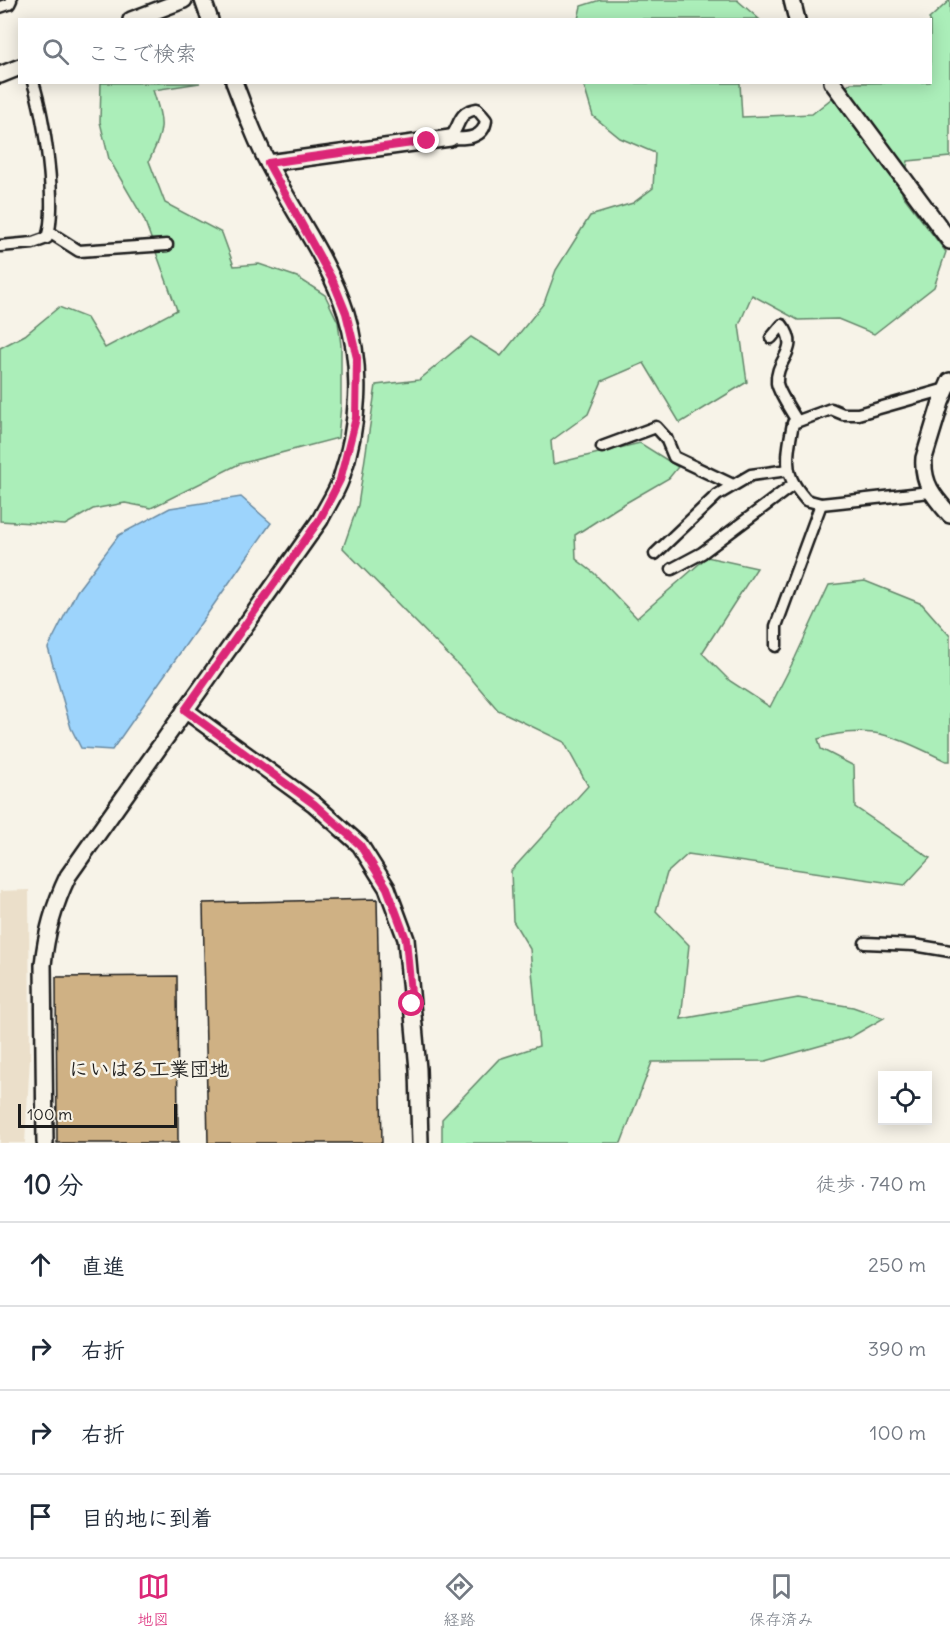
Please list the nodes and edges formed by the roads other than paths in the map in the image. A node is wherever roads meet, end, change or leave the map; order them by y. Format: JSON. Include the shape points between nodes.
{"nodes":[{"id":1,"x":11,"y":0,"type":"edge"},
{"id":2,"x":184,"y":0,"type":"edge"},
{"id":3,"x":203,"y":0,"type":"edge"},
{"id":4,"x":792,"y":0,"type":"edge"},
{"id":5,"x":0,"y":7,"type":"edge"},
{"id":6,"x":136,"y":18,"type":"edge"},
{"id":7,"x":209,"y":18,"type":"edge"},
{"id":8,"x":796,"y":18,"type":"edge"},
{"id":9,"x":18,"y":68,"type":"edge"},
{"id":10,"x":0,"y":75,"type":"edge"},
{"id":11,"x":33,"y":84,"type":"edge"},
{"id":12,"x":235,"y":84,"type":"edge"},
{"id":13,"x":833,"y":84,"type":"edge"},
{"id":14,"x":450,"y":138,"type":"dead end"},
{"id":15,"x":268,"y":163,"type":"junction"},
{"id":16,"x":49,"y":232,"type":"junction"},
{"id":17,"x":950,"y":241,"type":"edge"},
{"id":18,"x":166,"y":245,"type":"dead end"},
{"id":19,"x":0,"y":246,"type":"edge"},
{"id":20,"x":771,"y":338,"type":"dead end"},
{"id":21,"x":948,"y":385,"type":"edge"},
{"id":22,"x":797,"y":421,"type":"junction"},
{"id":23,"x":602,"y":447,"type":"dead end"},
{"id":24,"x":788,"y":470,"type":"junction"},
{"id":25,"x":794,"y":484,"type":"junction"},
{"id":26,"x":733,"y":485,"type":"junction"},
{"id":27,"x":930,"y":492,"type":"junction"},
{"id":28,"x":821,"y":504,"type":"junction"},
{"id":29,"x":950,"y":515,"type":"edge"},
{"id":30,"x":655,"y":554,"type":"dead end"},
{"id":31,"x":672,"y":569,"type":"dead end"},
{"id":32,"x":776,"y":646,"type":"dead end"},
{"id":33,"x":185,"y":710,"type":"junction"},
{"id":34,"x":865,"y":943,"type":"dead end"},
{"id":35,"x":950,"y":951,"type":"edge"},
{"id":36,"x":45,"y":1143,"type":"edge"},
{"id":37,"x":420,"y":1143,"type":"edge"}],
"edges":[{"from":1,"to":5,"type":"street"},
{"from":2,"to":6,"type":"street"},
{"from":3,"to":7,"type":"street"},
{"from":4,"to":8,"type":"street"},
{"from":9,"to":10,"type":"street"},
{"from":11,"to":16,"type":"street","via":[[49,159]]},
{"from":12,"to":15,"type":"street"},
{"from":13,"to":17,"type":"street"},
{"from":14,"to":15,"type":"street"},
{"from":15,"to":33,"type":"street","via":[[333,281],[346,313],[357,358],[356,418],[340,480],[320,519]]},
{"from":16,"to":18,"type":"street","via":[[79,251]]},
{"from":16,"to":19,"type":"street","via":[[47,238],[33,243]]},
{"from":20,"to":22,"type":"street","via":[[782,325],[789,334],[789,348],[777,384]]},
{"from":21,"to":22,"type":"street","via":[[858,414],[831,410]]},
{"from":21,"to":27,"type":"street","via":[[924,458],[924,476]]},
{"from":22,"to":24,"type":"street","via":[[790,436]]},
{"from":23,"to":26,"type":"street","via":[[656,427],[674,457]]},
{"from":24,"to":25,"type":"street"},
{"from":24,"to":26,"type":"street","via":[[751,475]]},
{"from":25,"to":28,"type":"street","via":[[806,500]]},
{"from":25,"to":31,"type":"street","via":[[702,553]]},
{"from":26,"to":30,"type":"street","via":[[717,495]]},
{"from":27,"to":28,"type":"street"},
{"from":27,"to":29,"type":"street"},
{"from":28,"to":32,"type":"street","via":[[776,626]]},
{"from":33,"to":36,"type":"street","via":[[68,876],[54,906],[43,964]]},
{"from":33,"to":37,"type":"street","via":[[314,804],[360,845],[387,888],[406,939],[418,1069]]},
{"from":34,"to":35,"type":"street"}]}
